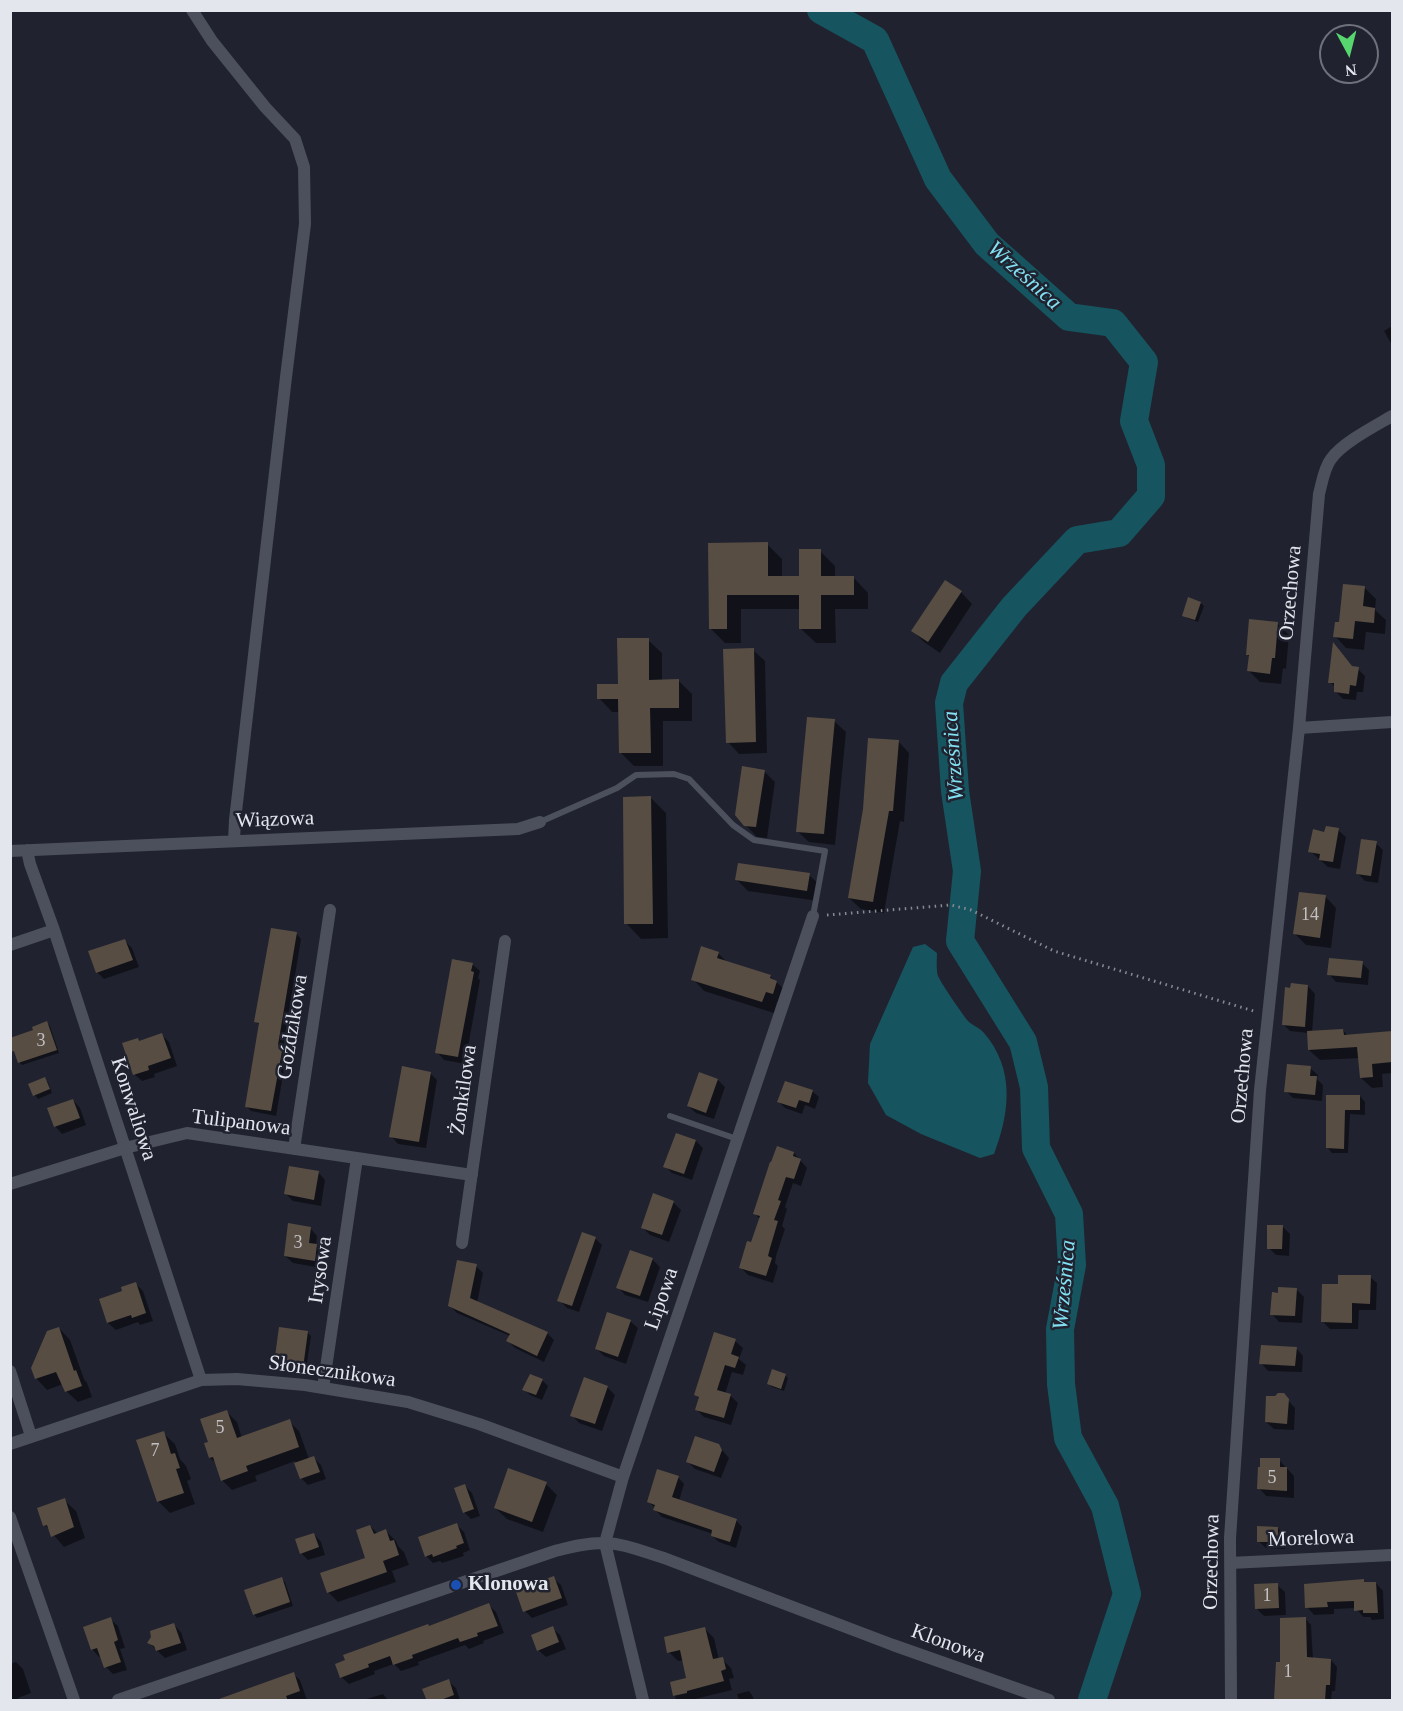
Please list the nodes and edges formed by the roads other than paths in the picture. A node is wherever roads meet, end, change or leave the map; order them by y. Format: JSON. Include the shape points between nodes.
{"nodes":[{"id":1,"x":192,"y":10,"type":"edge"},
{"id":2,"x":1392,"y":416,"type":"edge"},
{"id":3,"x":1392,"y":722,"type":"edge"},
{"id":4,"x":1299,"y":728,"type":"junction"},
{"id":5,"x":540,"y":822,"type":"joint"},
{"id":6,"x":234,"y":841,"type":"junction"},
{"id":7,"x":27,"y":850,"type":"junction"},
{"id":8,"x":10,"y":851,"type":"edge"},
{"id":9,"x":330,"y":910,"type":"dead end"},
{"id":10,"x":813,"y":916,"type":"joint"},
{"id":11,"x":54,"y":930,"type":"junction"},
{"id":12,"x":505,"y":941,"type":"dead end"},
{"id":13,"x":10,"y":945,"type":"edge"},
{"id":14,"x":670,"y":1116,"type":"dead end"},
{"id":15,"x":737,"y":1139,"type":"junction"},
{"id":16,"x":124,"y":1148,"type":"junction"},
{"id":17,"x":294,"y":1149,"type":"junction"},
{"id":18,"x":357,"y":1158,"type":"junction"},
{"id":19,"x":472,"y":1175,"type":"junction"},
{"id":20,"x":10,"y":1184,"type":"edge"},
{"id":21,"x":462,"y":1244,"type":"dead end"},
{"id":22,"x":10,"y":1371,"type":"edge"},
{"id":23,"x":201,"y":1380,"type":"junction"},
{"id":24,"x":324,"y":1388,"type":"junction"},
{"id":25,"x":31,"y":1436,"type":"junction"},
{"id":26,"x":10,"y":1444,"type":"edge"},
{"id":27,"x":622,"y":1477,"type":"junction"},
{"id":28,"x":10,"y":1517,"type":"edge"},
{"id":29,"x":605,"y":1543,"type":"junction"},
{"id":30,"x":1392,"y":1556,"type":"edge"},
{"id":31,"x":1230,"y":1563,"type":"junction"},
{"id":32,"x":74,"y":1701,"type":"edge"},
{"id":33,"x":118,"y":1701,"type":"edge"},
{"id":34,"x":643,"y":1701,"type":"edge"},
{"id":35,"x":1049,"y":1701,"type":"edge"},
{"id":36,"x":1231,"y":1701,"type":"edge"}],
"edges":[{"from":1,"to":6,"type":"street","via":[[212,41],[295,139],[304,167],[305,224]]},
{"from":2,"to":4,"type":"street","name":"Orzechowa","via":[[1330,459],[1323,477]]},
{"from":3,"to":4,"type":"street"},
{"from":4,"to":31,"type":"street","name":"Orzechowa","via":[[1260,1090]]},
{"from":5,"to":6,"type":"street","name":"Wiązowa","via":[[518,829]]},
{"from":5,"to":10,"type":"lane","via":[[617,788],[636,775],[674,774],[689,779],[733,825],[754,840],[825,851]]},
{"from":6,"to":7,"type":"street","name":"Wiązowa"},
{"from":7,"to":8,"type":"street","name":"Wiązowa"},
{"from":7,"to":11,"type":"street","name":"Konwaliowa"},
{"from":9,"to":17,"type":"street","name":"Goździkowa"},
{"from":10,"to":15,"type":"street","name":"Lipowa"},
{"from":11,"to":13,"type":"street"},
{"from":11,"to":16,"type":"street","name":"Konwaliowa"},
{"from":12,"to":19,"type":"street","name":"Żonkilowa"},
{"from":14,"to":15,"type":"lane"},
{"from":15,"to":27,"type":"street","name":"Lipowa"},
{"from":16,"to":17,"type":"street","name":"Tulipanowa","via":[[187,1133]]},
{"from":16,"to":20,"type":"street","name":"Tulipanowa"},
{"from":16,"to":23,"type":"street","name":"Konwaliowa"},
{"from":17,"to":18,"type":"street","name":"Tulipanowa"},
{"from":18,"to":19,"type":"street","name":"Tulipanowa"},
{"from":18,"to":24,"type":"street","name":"Irysowa"},
{"from":19,"to":21,"type":"street","name":"Żonkilowa"},
{"from":22,"to":25,"type":"street"},
{"from":23,"to":24,"type":"street","name":"Słonecznikowa","via":[[237,1379]]},
{"from":23,"to":25,"type":"street","name":"Słonecznikowa"},
{"from":24,"to":27,"type":"street","name":"Słonecznikowa","via":[[408,1402]]},
{"from":25,"to":26,"type":"street","name":"Słonecznikowa"},
{"from":27,"to":29,"type":"street","name":"Lipowa"},
{"from":28,"to":32,"type":"street"},
{"from":29,"to":33,"type":"street","name":"Klonowa","via":[[555,1551]]},
{"from":29,"to":34,"type":"street","name":"Lipowa"},
{"from":29,"to":35,"type":"street","name":"Klonowa","via":[[664,1558]]},
{"from":30,"to":31,"type":"street","name":"Morelowa"},
{"from":31,"to":36,"type":"street","name":"Orzechowa"}]}
